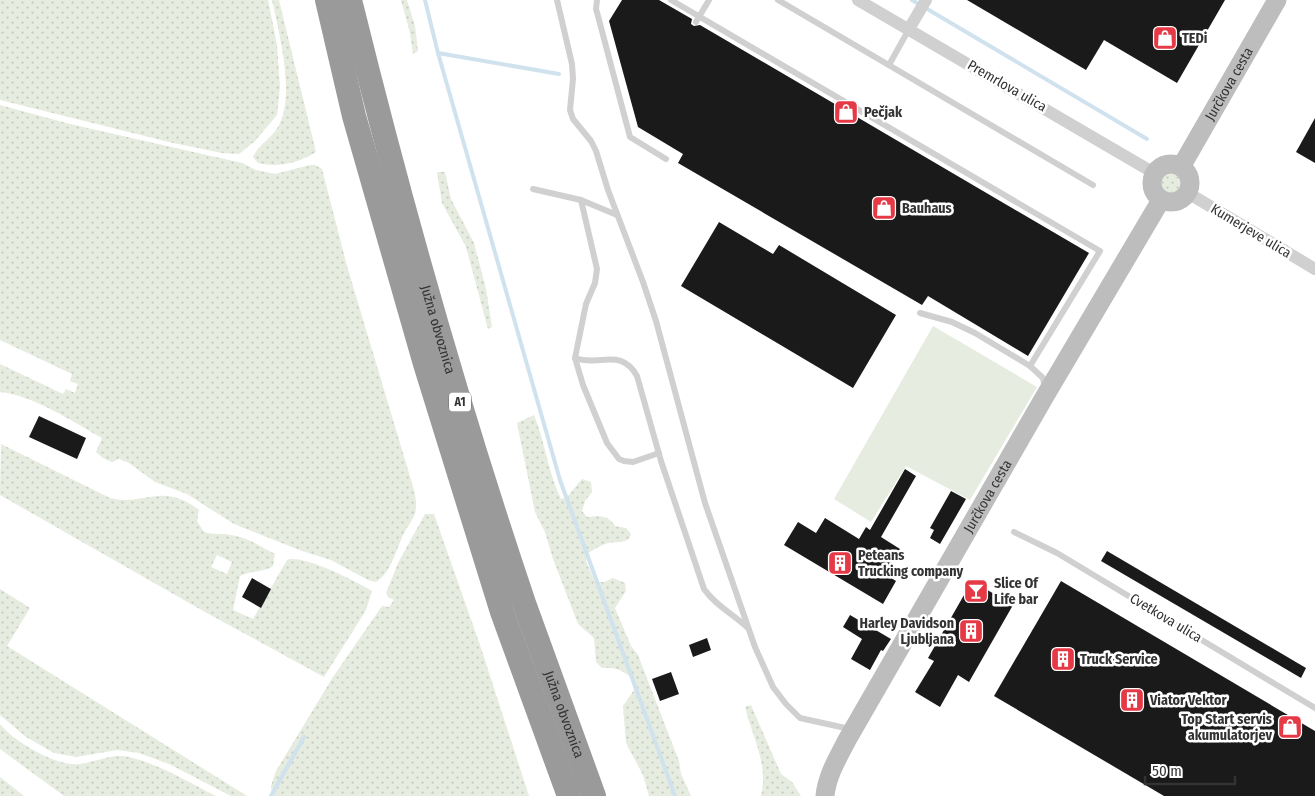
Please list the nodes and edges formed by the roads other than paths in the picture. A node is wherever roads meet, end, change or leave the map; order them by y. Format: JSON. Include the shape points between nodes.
{"nodes":[{"id":1,"x":327,"y":0,"type":"edge"},
{"id":2,"x":350,"y":0,"type":"edge"},
{"id":3,"x":557,"y":0,"type":"edge"},
{"id":4,"x":597,"y":0,"type":"edge"},
{"id":5,"x":671,"y":0,"type":"edge"},
{"id":6,"x":709,"y":0,"type":"edge"},
{"id":7,"x":778,"y":0,"type":"edge"},
{"id":8,"x":858,"y":0,"type":"edge"},
{"id":9,"x":1277,"y":0,"type":"edge"},
{"id":10,"x":923,"y":4,"type":"edge"},
{"id":11,"x":697,"y":19,"type":"junction"},
{"id":12,"x":909,"y":29,"type":"junction"},
{"id":13,"x":889,"y":65,"type":"junction"},
{"id":14,"x":666,"y":159,"type":"dead end"},
{"id":15,"x":1181,"y":166,"type":"junction"},
{"id":16,"x":1154,"y":173,"type":"junction"},
{"id":17,"x":1093,"y":185,"type":"dead end"},
{"id":18,"x":533,"y":189,"type":"dead end"},
{"id":19,"x":1188,"y":193,"type":"junction"},
{"id":20,"x":581,"y":200,"type":"junction"},
{"id":21,"x":1161,"y":200,"type":"junction"},
{"id":22,"x":617,"y":215,"type":"junction"},
{"id":23,"x":1315,"y":268,"type":"edge"},
{"id":24,"x":920,"y":313,"type":"dead end"},
{"id":25,"x":575,"y":358,"type":"junction"},
{"id":26,"x":1030,"y":366,"type":"junction"},
{"id":27,"x":1045,"y":396,"type":"junction"},
{"id":28,"x":659,"y":453,"type":"junction"},
{"id":29,"x":1014,"y":532,"type":"dead end"},
{"id":30,"x":749,"y":629,"type":"junction"},
{"id":31,"x":1315,"y":708,"type":"edge"},
{"id":32,"x":853,"y":729,"type":"junction"},
{"id":33,"x":569,"y":796,"type":"edge"},
{"id":34,"x":594,"y":796,"type":"edge"},
{"id":35,"x":825,"y":796,"type":"edge"}],
"edges":[{"from":1,"to":33,"type":"highway","name":"Južna obvoznica","number":"A1","via":[[354,116],[425,364],[502,612]]},
{"from":2,"to":34,"type":"highway","name":"Južna obvoznica","number":"A1","via":[[379,119],[446,359],[525,603]]},
{"from":3,"to":22,"type":"lane","via":[[572,64],[570,110],[573,120],[591,140]]},
{"from":4,"to":14,"type":"lane","via":[[596,9],[630,137]]},
{"from":5,"to":11,"type":"lane"},
{"from":6,"to":11,"type":"lane"},
{"from":7,"to":13,"type":"lane"},
{"from":8,"to":12,"type":"street","name":"Premrlova ulica"},
{"from":9,"to":15,"type":"street","name":"Jurčkova cesta"},
{"from":10,"to":12,"type":"street"},
{"from":11,"to":26,"type":"lane","via":[[1100,251]]},
{"from":12,"to":13,"type":"lane"},
{"from":12,"to":16,"type":"street","name":"Premrlova ulica"},
{"from":13,"to":17,"type":"lane"},
{"from":15,"to":16,"type":"street","via":[[1166,164]]},
{"from":15,"to":19,"type":"street","via":[[1190,178]]},
{"from":16,"to":21,"type":"street","via":[[1152,188]]},
{"from":18,"to":20,"type":"lane"},
{"from":19,"to":21,"type":"street","via":[[1175,202]]},
{"from":19,"to":23,"type":"street","name":"Kumerjeve ulica"},
{"from":20,"to":22,"type":"lane"},
{"from":20,"to":25,"type":"lane","via":[[597,269]]},
{"from":21,"to":27,"type":"street","name":"Jurčkova cesta"},
{"from":22,"to":30,"type":"lane","via":[[656,321],[705,503]]},
{"from":24,"to":26,"type":"lane","via":[[952,322]]},
{"from":25,"to":28,"type":"lane","via":[[623,360],[633,369]]},
{"from":25,"to":28,"type":"lane","via":[[607,444],[619,459],[633,462]]},
{"from":26,"to":27,"type":"lane","via":[[1043,378]]},
{"from":27,"to":32,"type":"street","name":"Jurčkova cesta"},
{"from":28,"to":30,"type":"lane","via":[[704,589],[722,609]]},
{"from":29,"to":31,"type":"lane","name":"Cvetkova ulica","via":[[1057,553]]},
{"from":30,"to":32,"type":"lane","via":[[773,687],[800,718]]},
{"from":32,"to":35,"type":"street","name":"Jurčkova cesta","via":[[832,770]]}]}
